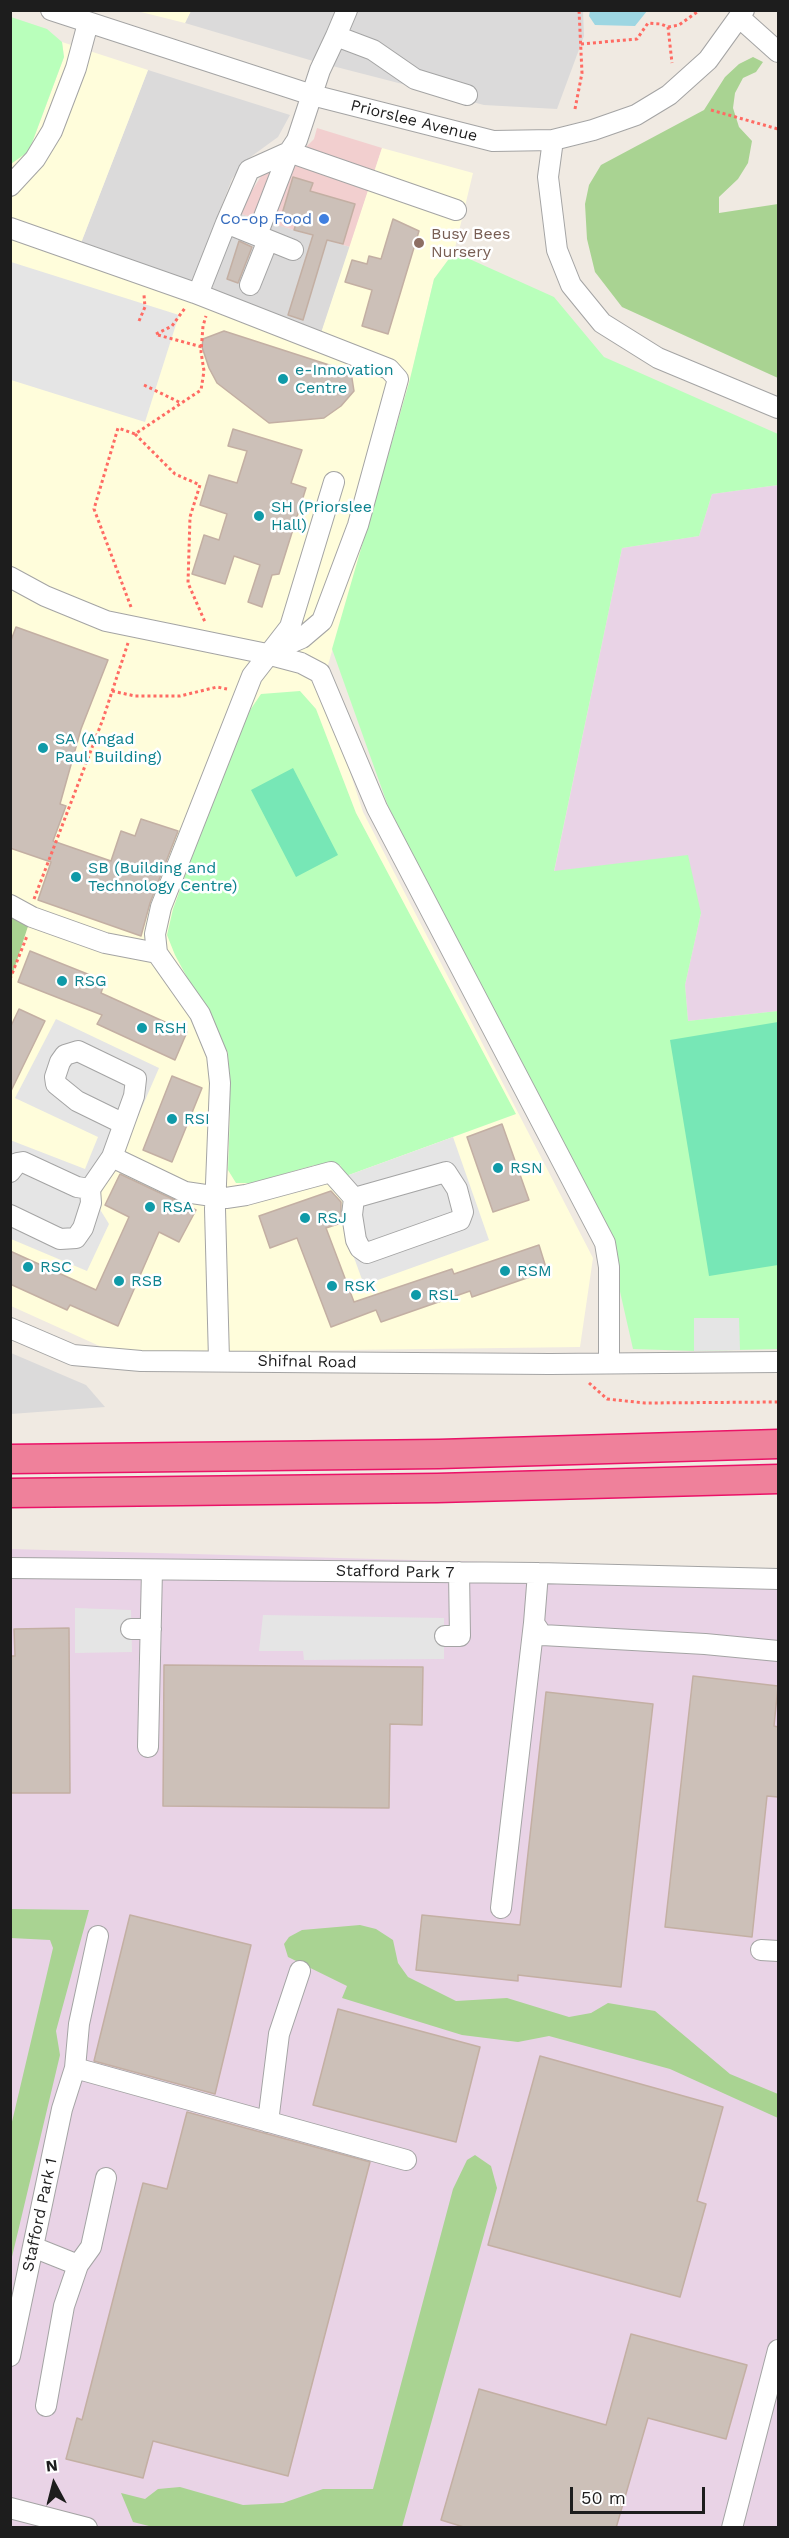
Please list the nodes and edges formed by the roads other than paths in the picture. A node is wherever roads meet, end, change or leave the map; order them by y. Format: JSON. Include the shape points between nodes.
{"nodes":[{"id":1,"x":51,"y":10,"type":"edge"},
{"id":2,"x":347,"y":10,"type":"edge"},
{"id":3,"x":742,"y":14,"type":"edge"},
{"id":4,"x":88,"y":23,"type":"junction"},
{"id":5,"x":336,"y":36,"type":"junction"},
{"id":6,"x":778,"y":52,"type":"edge"},
{"id":7,"x":312,"y":95,"type":"junction"},
{"id":8,"x":467,"y":95,"type":"dead end"},
{"id":9,"x":553,"y":140,"type":"junction"},
{"id":10,"x":289,"y":152,"type":"junction"},
{"id":11,"x":10,"y":186,"type":"edge"},
{"id":12,"x":456,"y":210,"type":"dead end"},
{"id":13,"x":226,"y":223,"type":"junction"},
{"id":14,"x":10,"y":228,"type":"edge"},
{"id":15,"x":262,"y":238,"type":"junction"},
{"id":16,"x":293,"y":250,"type":"dead end"},
{"id":17,"x":250,"y":285,"type":"dead end"},
{"id":18,"x":194,"y":299,"type":"junction"},
{"id":19,"x":778,"y":408,"type":"edge"},
{"id":20,"x":334,"y":482,"type":"dead end"},
{"id":21,"x":10,"y":577,"type":"edge"},
{"id":22,"x":267,"y":654,"type":"junction"},
{"id":23,"x":24,"y":912,"type":"edge"},
{"id":24,"x":157,"y":953,"type":"junction"},
{"id":25,"x":122,"y":1123,"type":"dead end"},
{"id":26,"x":112,"y":1157,"type":"junction"},
{"id":27,"x":10,"y":1172,"type":"edge"},
{"id":28,"x":90,"y":1189,"type":"junction"},
{"id":29,"x":216,"y":1196,"type":"junction"},
{"id":30,"x":354,"y":1198,"type":"junction"},
{"id":31,"x":10,"y":1215,"type":"edge"},
{"id":32,"x":10,"y":1328,"type":"edge"},
{"id":33,"x":219,"y":1360,"type":"junction"},
{"id":34,"x":778,"y":1362,"type":"edge"},
{"id":35,"x":609,"y":1363,"type":"junction"},
{"id":36,"x":778,"y":1444,"type":"edge"},
{"id":37,"x":10,"y":1459,"type":"edge"},
{"id":38,"x":778,"y":1479,"type":"edge"},
{"id":39,"x":10,"y":1493,"type":"edge"},
{"id":40,"x":10,"y":1568,"type":"edge"},
{"id":41,"x":152,"y":1570,"type":"junction"},
{"id":42,"x":459,"y":1572,"type":"junction"},
{"id":43,"x":538,"y":1573,"type":"junction"},
{"id":44,"x":778,"y":1579,"type":"edge"},
{"id":45,"x":534,"y":1623,"type":"junction"},
{"id":46,"x":445,"y":1636,"type":"dead end"},
{"id":47,"x":778,"y":1651,"type":"edge"},
{"id":48,"x":148,"y":1747,"type":"dead end"},
{"id":49,"x":501,"y":1908,"type":"dead end"},
{"id":50,"x":98,"y":1936,"type":"dead end"},
{"id":51,"x":300,"y":1971,"type":"dead end"},
{"id":52,"x":75,"y":2068,"type":"junction"},
{"id":53,"x":268,"y":2122,"type":"junction"},
{"id":54,"x":406,"y":2160,"type":"dead end"},
{"id":55,"x":106,"y":2178,"type":"dead end"},
{"id":56,"x":33,"y":2247,"type":"junction"},
{"id":57,"x":78,"y":2265,"type":"junction"},
{"id":58,"x":778,"y":2350,"type":"edge"},
{"id":59,"x":10,"y":2356,"type":"edge"},
{"id":60,"x":46,"y":2406,"type":"dead end"},
{"id":61,"x":10,"y":2508,"type":"edge"},
{"id":62,"x":87,"y":2528,"type":"edge"},
{"id":63,"x":732,"y":2528,"type":"edge"}],
"edges":[{"from":1,"to":4,"type":"street","name":"Priorslee Avenue"},
{"from":2,"to":5,"type":"street"},
{"from":3,"to":6,"type":"street"},
{"from":3,"to":9,"type":"street","name":"Priorslee Avenue","via":[[708,60],[669,95],[636,115]]},
{"from":4,"to":7,"type":"street","name":"Priorslee Avenue"},
{"from":4,"to":11,"type":"street","via":[[52,131],[35,159]]},
{"from":5,"to":7,"type":"street"},
{"from":5,"to":8,"type":"street","via":[[373,50],[414,78]]},
{"from":7,"to":9,"type":"street","name":"Priorslee Avenue","via":[[493,141]]},
{"from":7,"to":10,"type":"street"},
{"from":9,"to":19,"type":"street","via":[[548,177],[557,250],[571,285],[602,323],[658,358]]},
{"from":10,"to":12,"type":"street"},
{"from":10,"to":13,"type":"street","via":[[249,170]]},
{"from":10,"to":15,"type":"street"},
{"from":13,"to":15,"type":"street"},
{"from":13,"to":18,"type":"street"},
{"from":14,"to":18,"type":"street","via":[[151,278]]},
{"from":15,"to":16,"type":"street"},
{"from":15,"to":17,"type":"street"},
{"from":18,"to":22,"type":"street","via":[[389,369],[398,379],[358,525],[322,621],[302,638]]},
{"from":20,"to":22,"type":"street","via":[[290,627]]},
{"from":21,"to":22,"type":"street","via":[[106,621]]},
{"from":22,"to":24,"type":"street","via":[[252,676],[161,907],[154,934]]},
{"from":22,"to":35,"type":"street","via":[[301,663],[320,673],[376,808],[605,1243],[609,1268]]},
{"from":23,"to":24,"type":"street","via":[[105,943]]},
{"from":24,"to":29,"type":"street","via":[[200,1014],[217,1054],[220,1083]]},
{"from":25,"to":26,"type":"street"},
{"from":26,"to":28,"type":"street"},
{"from":26,"to":29,"type":"street","via":[[185,1192]]},
{"from":27,"to":28,"type":"street","via":[[23,1162],[77,1187]]},
{"from":28,"to":31,"type":"street","via":[[91,1203],[76,1238],[60,1239]]},
{"from":29,"to":30,"type":"street","via":[[246,1195],[332,1172]]},
{"from":29,"to":33,"type":"street"},
{"from":30,"to":30,"type":"street","via":[[446,1172],[457,1189],[464,1212],[460,1220],[367,1253],[356,1240]]},
{"from":32,"to":33,"type":"street","name":"Shifnal Road","via":[[73,1355],[141,1361]]},
{"from":33,"to":35,"type":"street","name":"Shifnal Road"},
{"from":34,"to":35,"type":"street","name":"Shifnal Road"},
{"from":36,"to":37,"type":"highway","via":[[440,1454]]},
{"from":38,"to":39,"type":"highway"},
{"from":40,"to":41,"type":"street","name":"Stafford Park 7"},
{"from":41,"to":42,"type":"street","name":"Stafford Park 7"},
{"from":41,"to":48,"type":"street","via":[[141,1629]]},
{"from":42,"to":43,"type":"street","name":"Stafford Park 7"},
{"from":42,"to":46,"type":"street","via":[[460,1636]]},
{"from":43,"to":44,"type":"street","name":"Stafford Park 7"},
{"from":43,"to":45,"type":"street"},
{"from":45,"to":47,"type":"street","via":[[542,1635]]},
{"from":45,"to":49,"type":"street"},
{"from":50,"to":52,"type":"street","name":"Stafford Park 1","via":[[79,2024]]},
{"from":51,"to":53,"type":"street","via":[[279,2034]]},
{"from":52,"to":53,"type":"street"},
{"from":52,"to":56,"type":"street","name":"Stafford Park 1","via":[[62,2109]]},
{"from":53,"to":54,"type":"street"},
{"from":55,"to":57,"type":"street","via":[[91,2247]]},
{"from":56,"to":57,"type":"street"},
{"from":56,"to":59,"type":"street","name":"Stafford Park 1"},
{"from":57,"to":60,"type":"street","via":[[64,2306]]},
{"from":58,"to":63,"type":"street"},
{"from":61,"to":62,"type":"street"}]}
